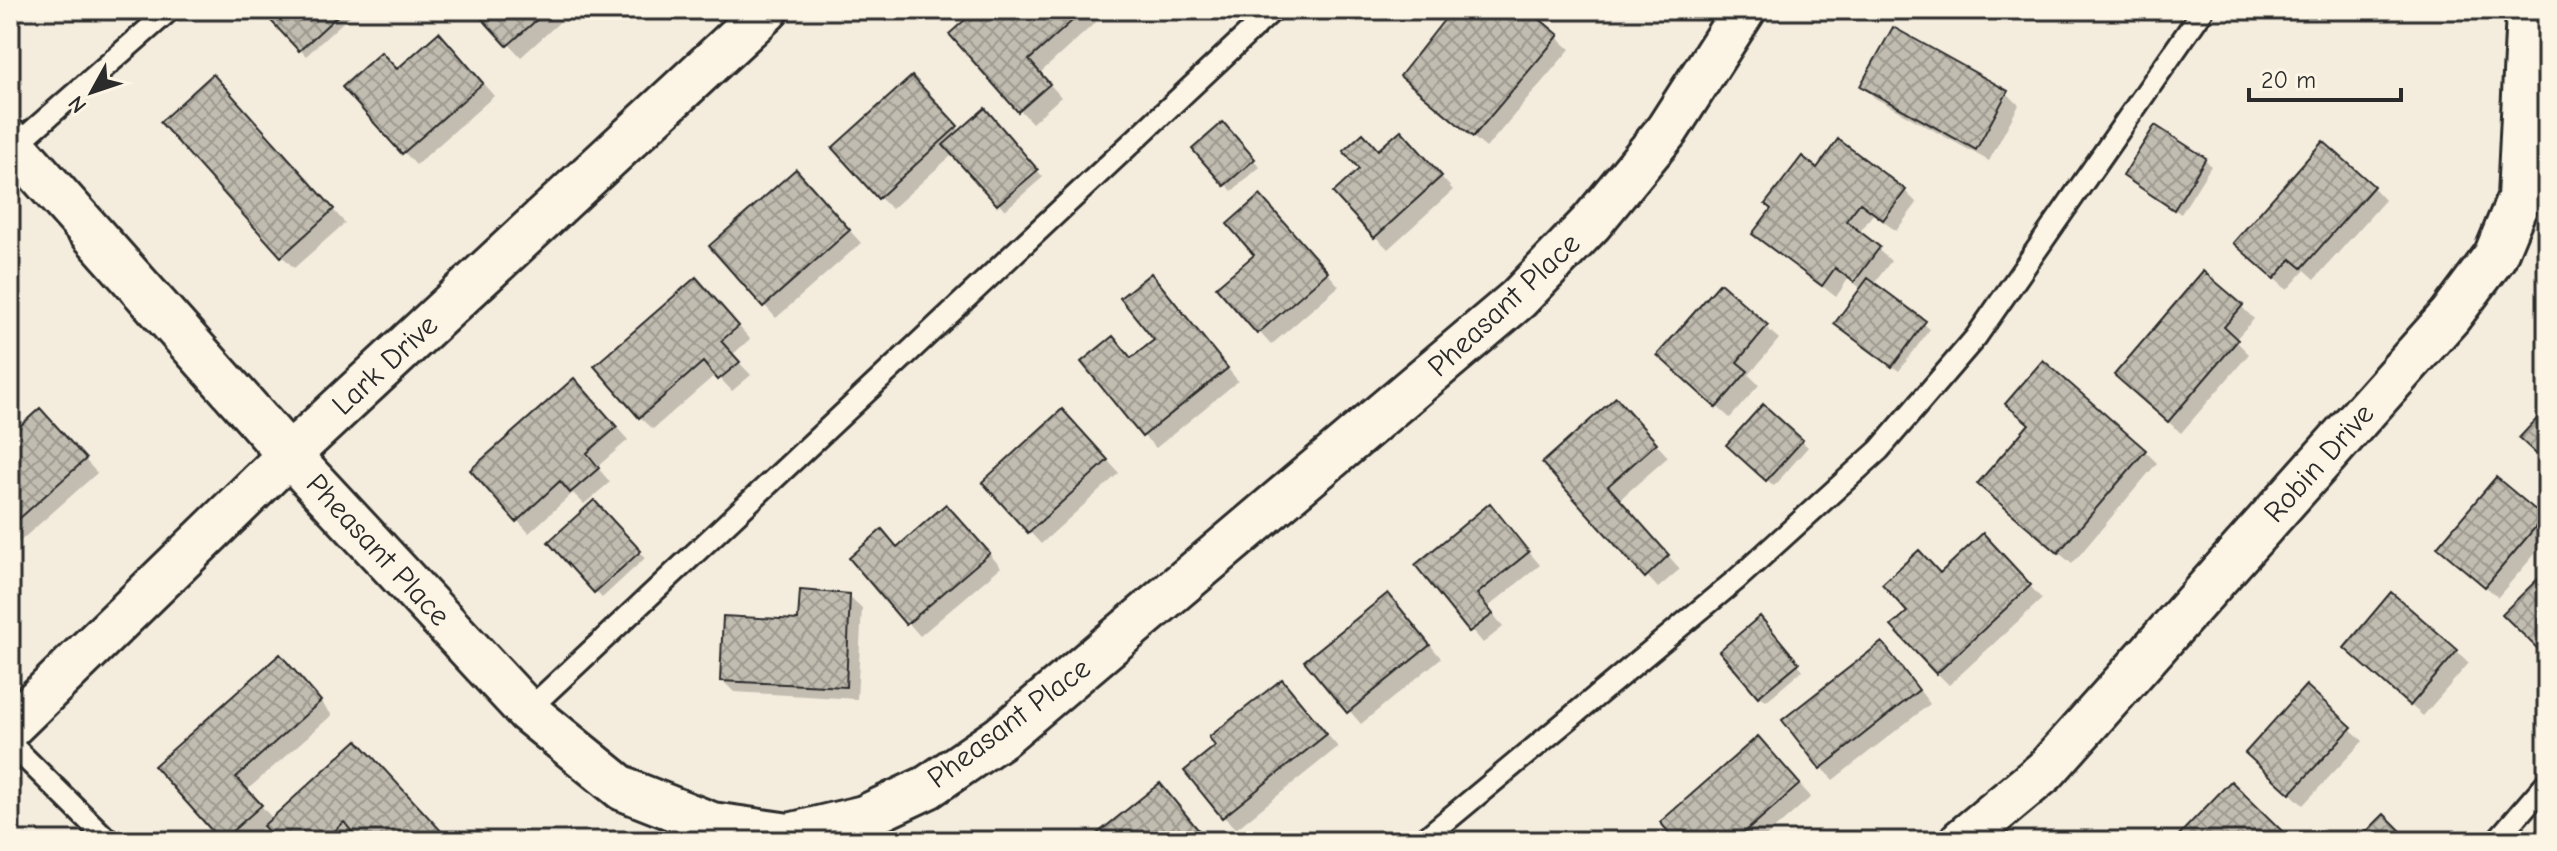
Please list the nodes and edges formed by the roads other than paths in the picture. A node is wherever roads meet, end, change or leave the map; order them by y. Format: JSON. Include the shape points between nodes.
{"nodes":[{"id":1,"x":170,"y":10,"type":"edge"},
{"id":2,"x":767,"y":10,"type":"edge"},
{"id":3,"x":1273,"y":10,"type":"edge"},
{"id":4,"x":1744,"y":10,"type":"edge"},
{"id":5,"x":2203,"y":10,"type":"edge"},
{"id":6,"x":2524,"y":11,"type":"edge"},
{"id":7,"x":12,"y":144,"type":"edge"},
{"id":8,"x":289,"y":455,"type":"junction"},
{"id":9,"x":527,"y":711,"type":"junction"},
{"id":10,"x":10,"y":727,"type":"edge"},
{"id":11,"x":10,"y":743,"type":"edge"},
{"id":12,"x":2547,"y":782,"type":"edge"},
{"id":13,"x":109,"y":841,"type":"edge"},
{"id":14,"x":1422,"y":841,"type":"edge"},
{"id":15,"x":1961,"y":841,"type":"edge"},
{"id":16,"x":2496,"y":841,"type":"edge"}],
"edges":[{"from":1,"to":7,"type":"lane"},
{"from":2,"to":8,"type":"street","name":"Lark Drive"},
{"from":3,"to":9,"type":"lane"},
{"from":4,"to":9,"type":"street","name":"Pheasant Place","via":[[1667,130],[1591,223],[1518,299],[1001,737],[928,787],[864,817],[789,835],[712,824],[623,789]]},
{"from":5,"to":14,"type":"lane","via":[[1976,337],[1879,450],[1736,580]]},
{"from":6,"to":15,"type":"street","name":"Robin Drive","via":[[2519,198],[2495,256],[2450,316],[2045,771]]},
{"from":7,"to":8,"type":"street","name":"Pheasant Place"},
{"from":8,"to":9,"type":"street","name":"Pheasant Place"},
{"from":8,"to":10,"type":"street","name":"Lark Drive"},
{"from":11,"to":13,"type":"lane"},
{"from":12,"to":16,"type":"lane"}]}
